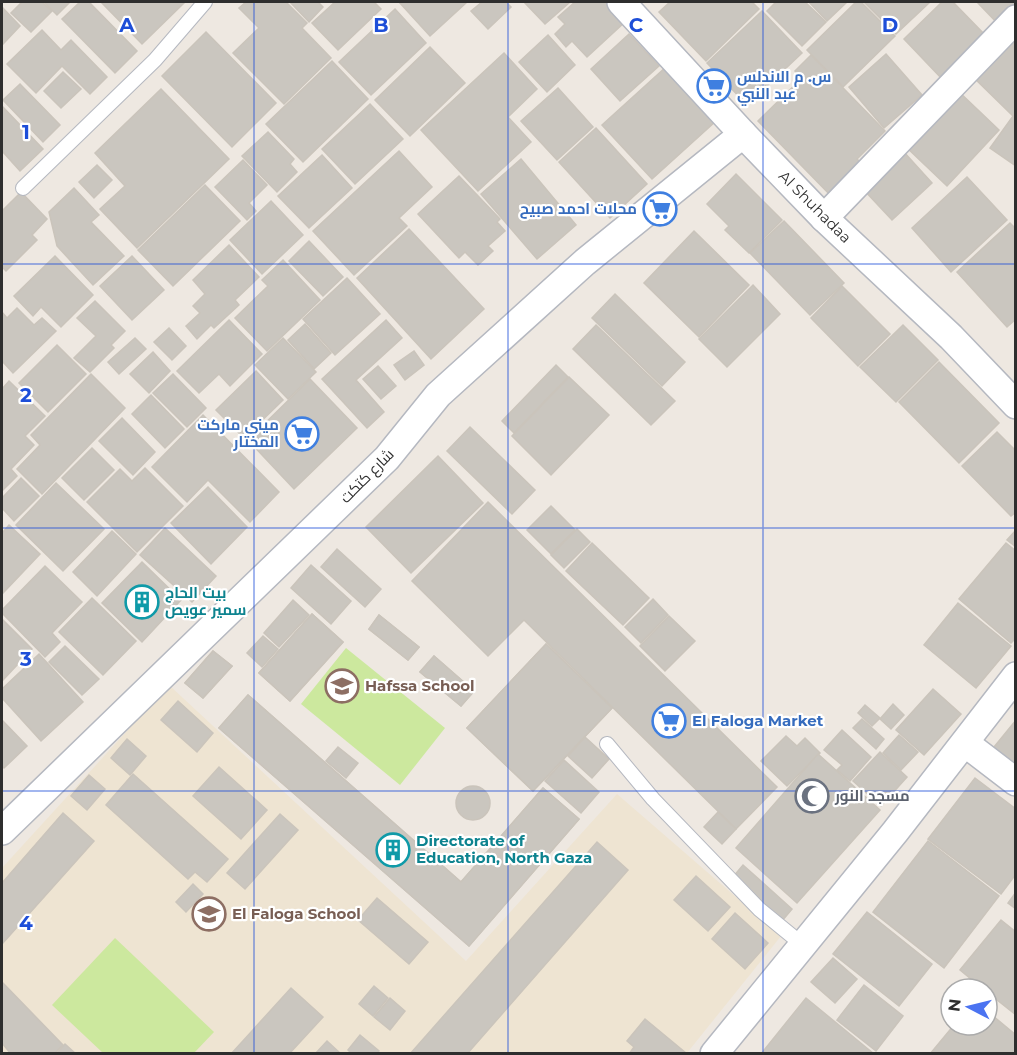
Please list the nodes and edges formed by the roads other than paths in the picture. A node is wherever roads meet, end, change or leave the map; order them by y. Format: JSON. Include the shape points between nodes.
{"nodes":[{"id":1,"x":205,"y":2,"type":"edge"},
{"id":2,"x":621,"y":2,"type":"edge"},
{"id":3,"x":1016,"y":20,"type":"edge"},
{"id":4,"x":743,"y":134,"type":"junction"},
{"id":5,"x":23,"y":188,"type":"dead end"},
{"id":6,"x":824,"y":218,"type":"junction"},
{"id":7,"x":1016,"y":405,"type":"edge"},
{"id":8,"x":1016,"y":676,"type":"edge"},
{"id":9,"x":965,"y":743,"type":"junction"},
{"id":10,"x":607,"y":744,"type":"dead end"},
{"id":11,"x":1016,"y":782,"type":"edge"},
{"id":12,"x":2,"y":831,"type":"edge"},
{"id":13,"x":803,"y":945,"type":"junction"},
{"id":14,"x":714,"y":1053,"type":"edge"}],
"edges":[{"from":1,"to":5,"type":"lane","via":[[154,60]]},
{"from":2,"to":4,"type":"street","name":"Al Shuhadaa"},
{"from":3,"to":6,"type":"street"},
{"from":4,"to":6,"type":"street","name":"Al Shuhadaa"},
{"from":4,"to":12,"type":"street","name":"شارع كتكت","via":[[585,262],[438,395],[387,458]]},
{"from":6,"to":7,"type":"street","name":"Al Shuhadaa"},
{"from":8,"to":9,"type":"street"},
{"from":9,"to":11,"type":"street"},
{"from":9,"to":13,"type":"street"},
{"from":10,"to":13,"type":"lane","via":[[653,799],[759,909]]},
{"from":13,"to":14,"type":"street"}]}
